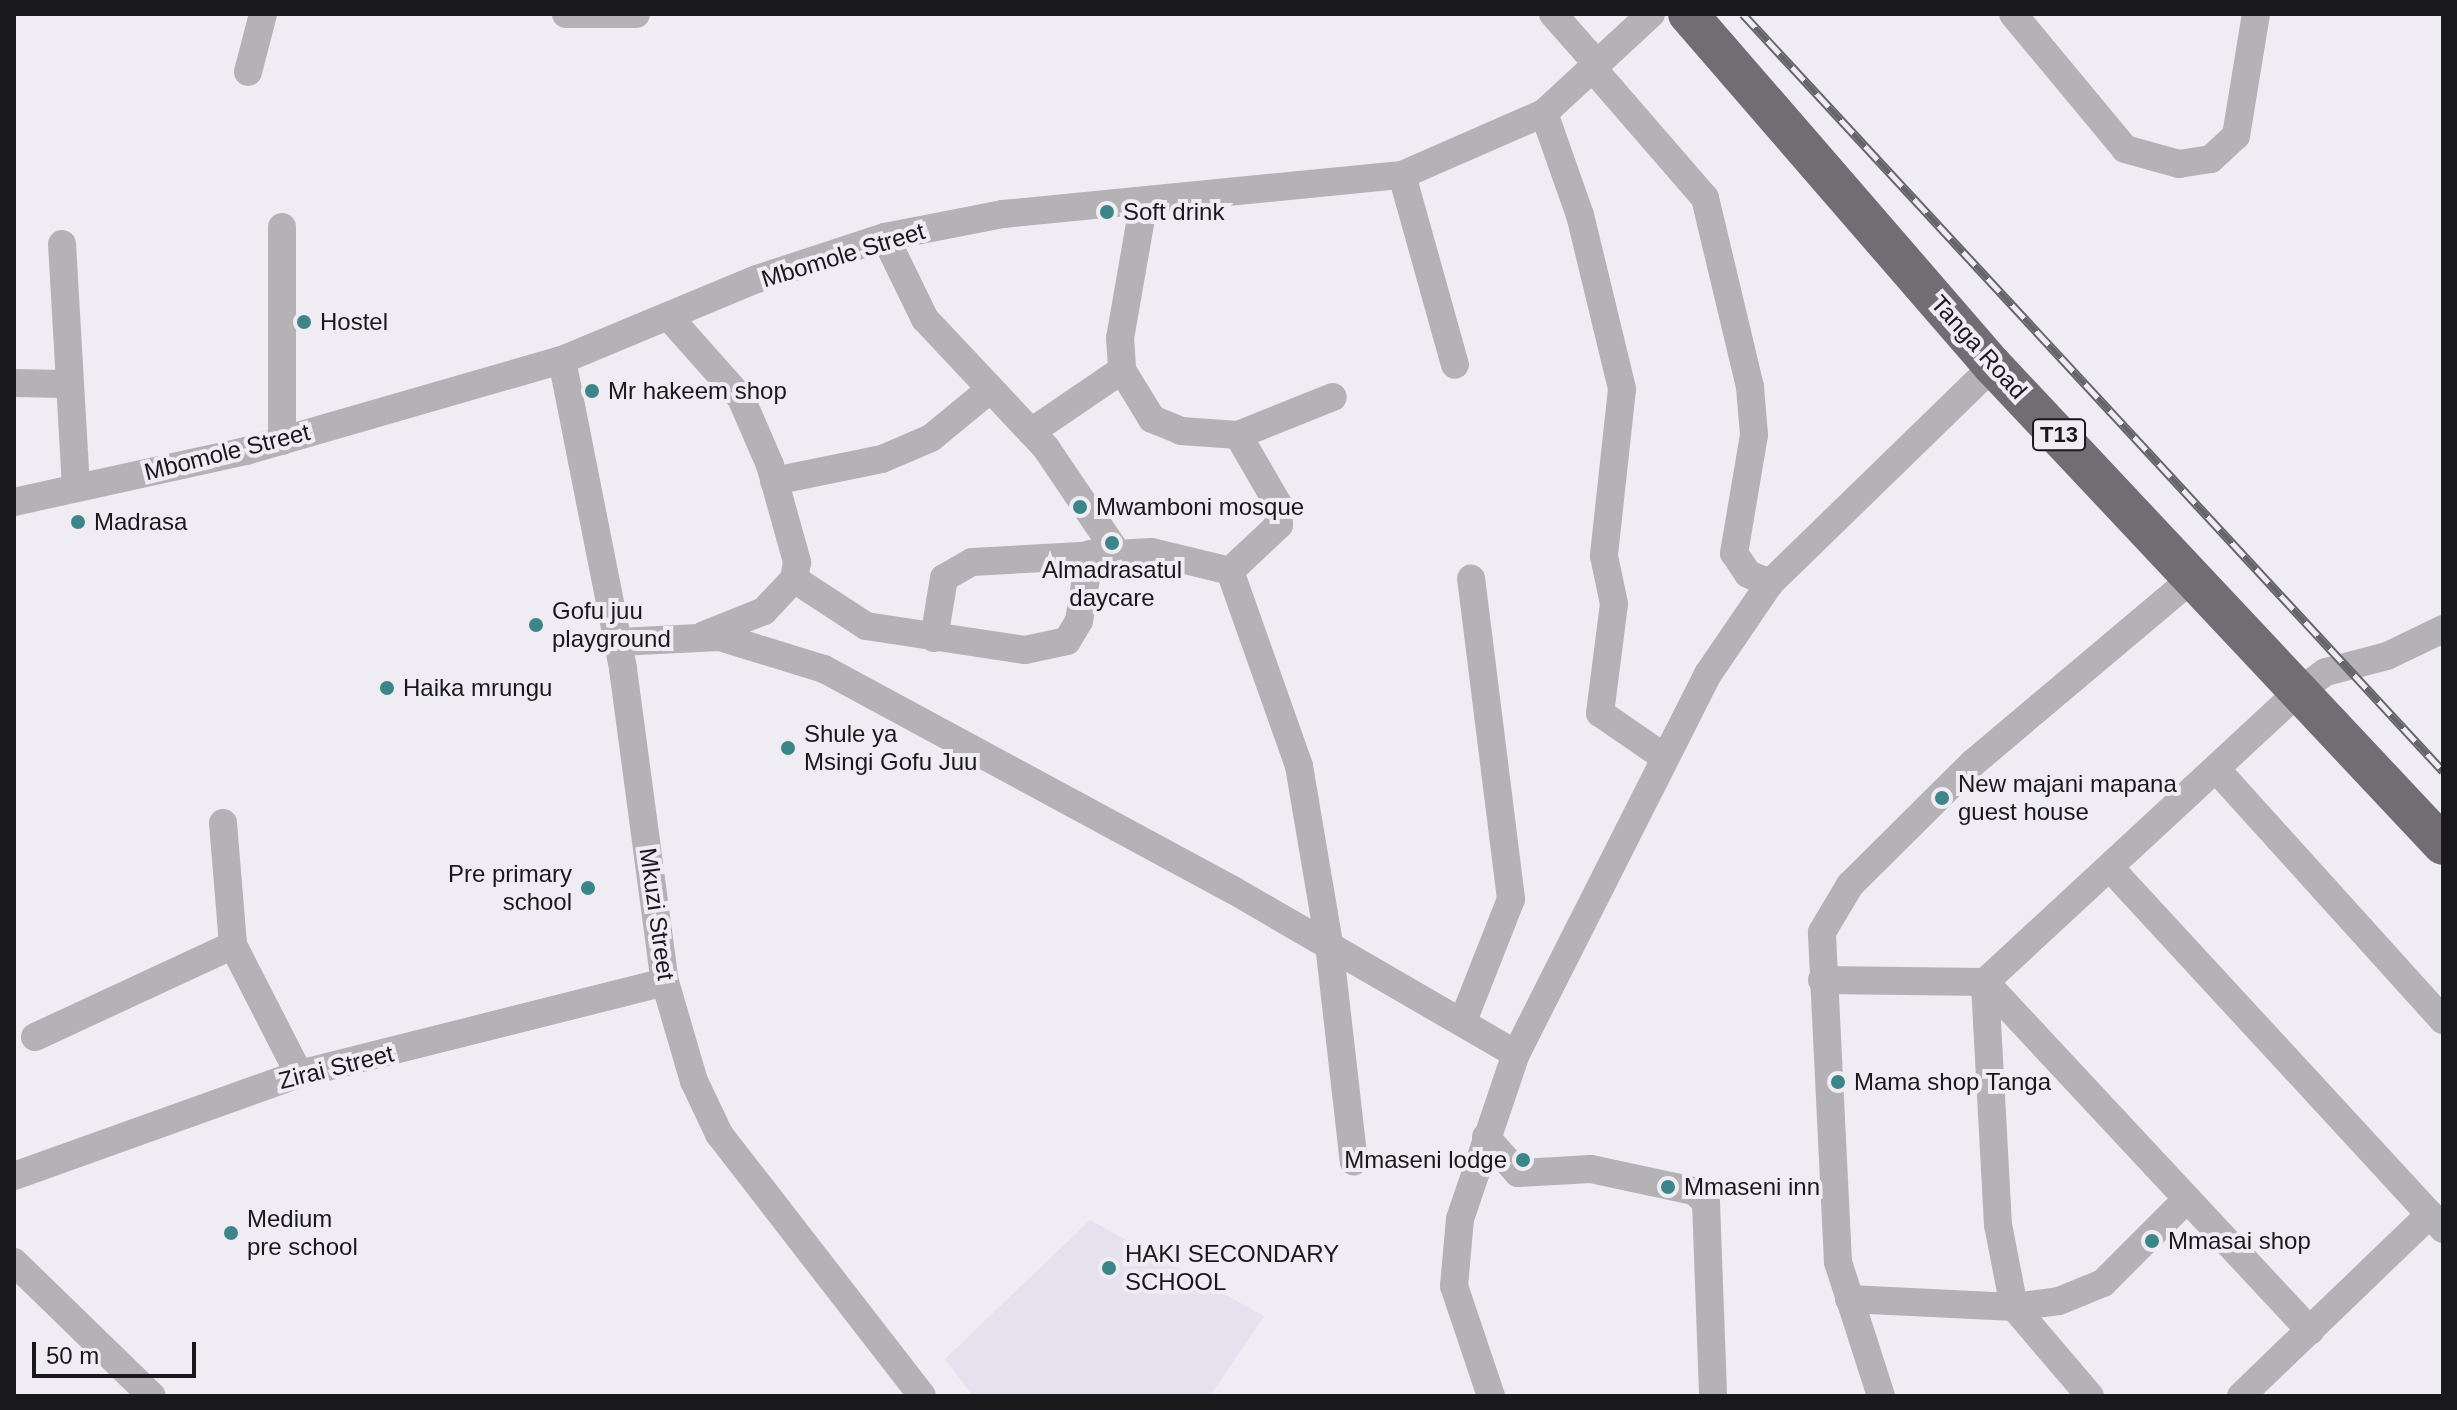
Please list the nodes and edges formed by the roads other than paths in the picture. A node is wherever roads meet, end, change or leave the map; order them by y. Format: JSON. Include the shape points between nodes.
{"nodes":[{"id":1,"x":263,"y":14,"type":"edge"},
{"id":2,"x":566,"y":14,"type":"edge"},
{"id":3,"x":636,"y":14,"type":"edge"},
{"id":4,"x":1553,"y":14,"type":"edge"},
{"id":5,"x":1651,"y":14,"type":"edge"},
{"id":6,"x":1688,"y":14,"type":"edge"},
{"id":7,"x":2256,"y":14,"type":"edge"},
{"id":8,"x":2020,"y":16,"type":"edge"},
{"id":9,"x":1597,"y":68,"type":"junction"},
{"id":10,"x":248,"y":72,"type":"dead end"},
{"id":11,"x":1544,"y":113,"type":"junction"},
{"id":12,"x":1402,"y":175,"type":"junction"},
{"id":13,"x":1144,"y":201,"type":"junction"},
{"id":14,"x":282,"y":227,"type":"dead end"},
{"id":15,"x":885,"y":237,"type":"junction"},
{"id":16,"x":62,"y":244,"type":"dead end"},
{"id":17,"x":669,"y":317,"type":"junction"},
{"id":18,"x":562,"y":360,"type":"junction"},
{"id":19,"x":1455,"y":365,"type":"dead end"},
{"id":20,"x":1993,"y":366,"type":"junction"},
{"id":21,"x":1122,"y":370,"type":"junction"},
{"id":22,"x":14,"y":383,"type":"edge"},
{"id":23,"x":65,"y":384,"type":"junction"},
{"id":24,"x":987,"y":392,"type":"junction"},
{"id":25,"x":1333,"y":397,"type":"dead end"},
{"id":26,"x":1031,"y":432,"type":"junction"},
{"id":27,"x":1238,"y":435,"type":"junction"},
{"id":28,"x":282,"y":441,"type":"junction"},
{"id":29,"x":774,"y":481,"type":"junction"},
{"id":30,"x":76,"y":486,"type":"junction"},
{"id":31,"x":14,"y":502,"type":"edge"},
{"id":32,"x":1103,"y":554,"type":"junction"},
{"id":33,"x":1230,"y":571,"type":"junction"},
{"id":34,"x":2195,"y":576,"type":"junction"},
{"id":35,"x":1471,"y":578,"type":"dead end"},
{"id":36,"x":794,"y":579,"type":"junction"},
{"id":37,"x":1770,"y":583,"type":"junction"},
{"id":38,"x":2443,"y":629,"type":"edge"},
{"id":39,"x":699,"y":637,"type":"junction"},
{"id":40,"x":934,"y":638,"type":"junction"},
{"id":41,"x":618,"y":642,"type":"junction"},
{"id":42,"x":2298,"y":692,"type":"junction"},
{"id":43,"x":1664,"y":757,"type":"junction"},
{"id":44,"x":2217,"y":770,"type":"junction"},
{"id":45,"x":223,"y":823,"type":"dead end"},
{"id":46,"x":2443,"y":845,"type":"edge"},
{"id":47,"x":2113,"y":871,"type":"junction"},
{"id":48,"x":1329,"y":944,"type":"junction"},
{"id":49,"x":233,"y":945,"type":"junction"},
{"id":50,"x":1822,"y":980,"type":"junction"},
{"id":51,"x":665,"y":982,"type":"junction"},
{"id":52,"x":1985,"y":982,"type":"junction"},
{"id":53,"x":2443,"y":1020,"type":"edge"},
{"id":54,"x":1463,"y":1021,"type":"junction"},
{"id":55,"x":35,"y":1037,"type":"dead end"},
{"id":56,"x":1516,"y":1054,"type":"junction"},
{"id":57,"x":299,"y":1074,"type":"junction"},
{"id":58,"x":1486,"y":1137,"type":"junction"},
{"id":59,"x":1354,"y":1162,"type":"dead end"},
{"id":60,"x":14,"y":1176,"type":"edge"},
{"id":61,"x":2184,"y":1202,"type":"junction"},
{"id":62,"x":2436,"y":1222,"type":"edge"},
{"id":63,"x":14,"y":1262,"type":"edge"},
{"id":64,"x":1849,"y":1299,"type":"junction"},
{"id":65,"x":2014,"y":1307,"type":"junction"},
{"id":66,"x":2310,"y":1331,"type":"junction"},
{"id":67,"x":152,"y":1396,"type":"edge"},
{"id":68,"x":922,"y":1396,"type":"edge"},
{"id":69,"x":1491,"y":1396,"type":"edge"},
{"id":70,"x":1713,"y":1396,"type":"edge"},
{"id":71,"x":1881,"y":1396,"type":"edge"},
{"id":72,"x":2090,"y":1396,"type":"edge"},
{"id":73,"x":2241,"y":1396,"type":"edge"}],
"edges":[{"from":1,"to":10,"type":"street"},
{"from":2,"to":3,"type":"street"},
{"from":4,"to":9,"type":"street"},
{"from":5,"to":9,"type":"street","name":"Mbomole Street"},
{"from":6,"to":20,"type":"highway","name":"Tanga Road","number":"T13"},
{"from":7,"to":8,"type":"street","via":[[2236,136],[2211,159],[2179,164],[2125,149]]},
{"from":9,"to":11,"type":"street","name":"Mbomole Street"},
{"from":9,"to":37,"type":"street","via":[[1705,198],[1750,387],[1754,435],[1734,553],[1748,574]]},
{"from":11,"to":12,"type":"street","name":"Mbomole Street"},
{"from":11,"to":43,"type":"street","via":[[1580,215],[1622,389],[1604,556],[1614,604],[1600,713]]},
{"from":12,"to":13,"type":"street","name":"Mbomole Street"},
{"from":12,"to":19,"type":"street"},
{"from":13,"to":15,"type":"street","name":"Mbomole Street","via":[[1003,214]]},
{"from":13,"to":21,"type":"street","via":[[1120,338]]},
{"from":14,"to":28,"type":"street"},
{"from":15,"to":17,"type":"street","name":"Mbomole Street"},
{"from":15,"to":24,"type":"street","via":[[925,319]]},
{"from":16,"to":23,"type":"street"},
{"from":17,"to":18,"type":"street","name":"Mbomole Street"},
{"from":17,"to":29,"type":"street","via":[[741,398]]},
{"from":18,"to":28,"type":"street","name":"Mbomole Street"},
{"from":18,"to":41,"type":"street","name":"Mkuzi Street"},
{"from":20,"to":34,"type":"highway","name":"Tanga Road","number":"T13"},
{"from":20,"to":37,"type":"street"},
{"from":21,"to":26,"type":"street"},
{"from":21,"to":27,"type":"street","via":[[1152,419],[1181,431]]},
{"from":22,"to":23,"type":"street"},
{"from":23,"to":30,"type":"street"},
{"from":24,"to":26,"type":"street"},
{"from":24,"to":29,"type":"street","via":[[931,438],[882,459]]},
{"from":25,"to":27,"type":"street"},
{"from":26,"to":32,"type":"street"},
{"from":27,"to":33,"type":"street","via":[[1278,504],[1279,525]]},
{"from":28,"to":30,"type":"street","name":"Mbomole Street"},
{"from":29,"to":36,"type":"street","via":[[797,562]]},
{"from":30,"to":31,"type":"street","name":"Mbomole Street"},
{"from":32,"to":33,"type":"street","via":[[1152,552]]},
{"from":32,"to":40,"type":"street","via":[[951,568]]},
{"from":32,"to":40,"type":"street","via":[[1067,641],[1025,650]]},
{"from":33,"to":48,"type":"street","via":[[1299,766]]},
{"from":34,"to":42,"type":"highway","name":"Tanga Road","number":"T13"},
{"from":34,"to":50,"type":"street","via":[[2037,705],[1850,885],[1822,932]]},
{"from":35,"to":54,"type":"street","via":[[1504,801],[1511,899]]},
{"from":36,"to":39,"type":"street","via":[[764,611]]},
{"from":36,"to":40,"type":"street","via":[[866,626]]},
{"from":37,"to":43,"type":"street","via":[[1708,674]]},
{"from":38,"to":42,"type":"street","via":[[2387,656],[2326,672]]},
{"from":39,"to":41,"type":"street"},
{"from":39,"to":48,"type":"street","via":[[824,669]]},
{"from":41,"to":51,"type":"street","name":"Mkuzi Street"},
{"from":42,"to":44,"type":"street"},
{"from":42,"to":46,"type":"highway","name":"Tanga Road","number":"T13"},
{"from":43,"to":56,"type":"street"},
{"from":44,"to":47,"type":"street"},
{"from":44,"to":53,"type":"street"},
{"from":45,"to":49,"type":"street"},
{"from":47,"to":52,"type":"street"},
{"from":47,"to":62,"type":"street"},
{"from":48,"to":54,"type":"street"},
{"from":48,"to":59,"type":"street"},
{"from":49,"to":55,"type":"street"},
{"from":49,"to":57,"type":"street"},
{"from":50,"to":52,"type":"street"},
{"from":50,"to":64,"type":"street","via":[[1838,1262]]},
{"from":51,"to":57,"type":"street","name":"Zirai Street"},
{"from":51,"to":68,"type":"street","name":"Mkuzi Street","via":[[694,1081],[719,1134]]},
{"from":52,"to":61,"type":"street","via":[[2099,1099]]},
{"from":52,"to":65,"type":"street","via":[[1998,1225]]},
{"from":54,"to":56,"type":"street"},
{"from":56,"to":58,"type":"street"},
{"from":57,"to":60,"type":"street","name":"Zirai Street"},
{"from":58,"to":69,"type":"street","via":[[1460,1219],[1454,1286]]},
{"from":58,"to":70,"type":"street","via":[[1518,1173],[1591,1169],[1694,1191],[1706,1202]]},
{"from":61,"to":65,"type":"street","via":[[2103,1283],[2059,1301]]},
{"from":61,"to":66,"type":"street"},
{"from":62,"to":66,"type":"street"},
{"from":63,"to":67,"type":"street"},
{"from":64,"to":65,"type":"street"},
{"from":64,"to":71,"type":"street"},
{"from":65,"to":72,"type":"street"},
{"from":66,"to":73,"type":"street"}]}
